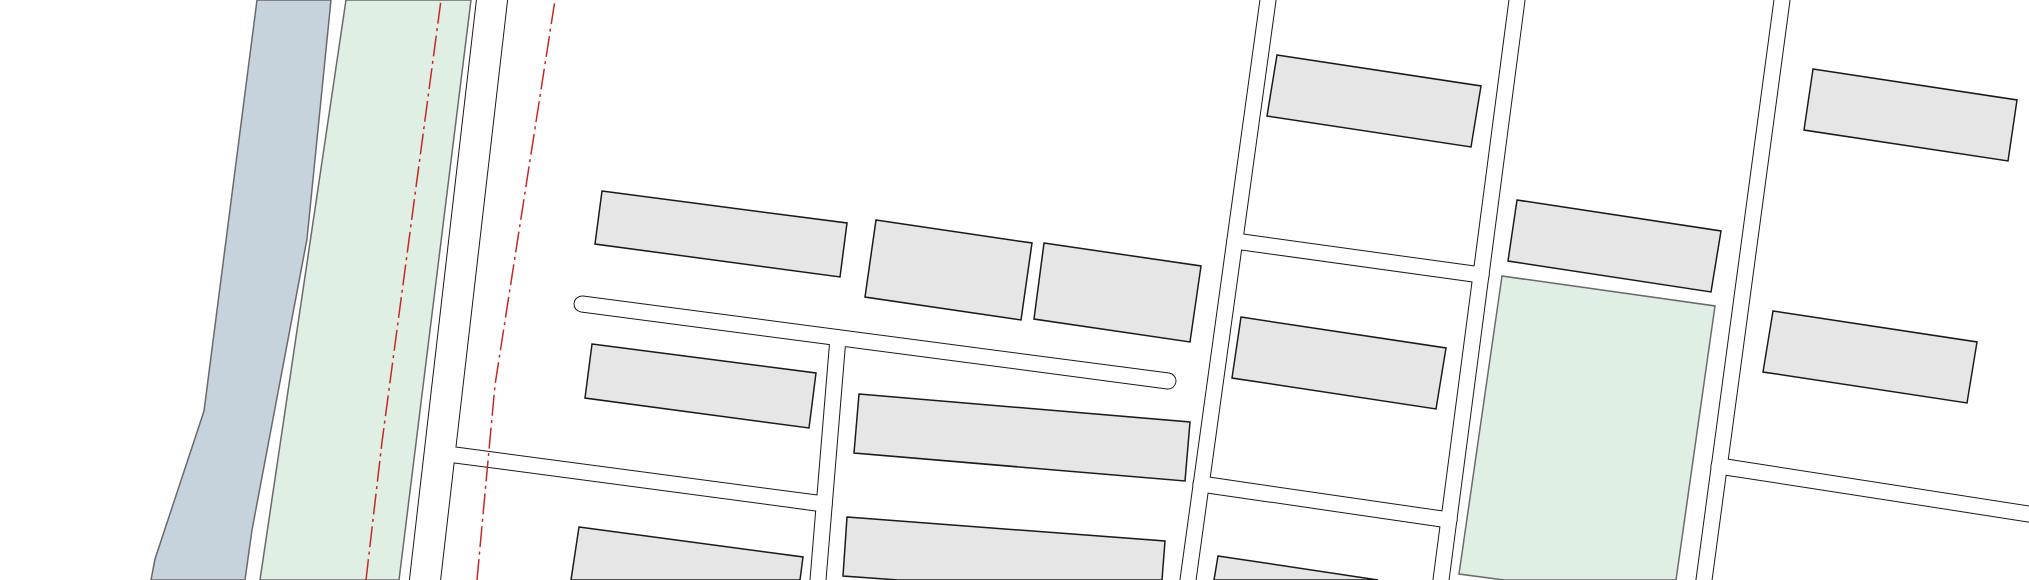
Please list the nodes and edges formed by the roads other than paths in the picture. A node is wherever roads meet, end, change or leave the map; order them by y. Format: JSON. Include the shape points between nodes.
{"nodes":[{"id":1,"x":492,"y":0,"type":"edge"},
{"id":2,"x":1268,"y":0,"type":"edge"},
{"id":3,"x":1517,"y":0,"type":"edge"},
{"id":4,"x":1782,"y":0,"type":"edge"},
{"id":5,"x":1235,"y":241,"type":"junction"},
{"id":6,"x":1481,"y":275,"type":"junction"},
{"id":7,"x":582,"y":304,"type":"dead end"},
{"id":8,"x":838,"y":338,"type":"junction"},
{"id":9,"x":1168,"y":381,"type":"dead end"},
{"id":10,"x":440,"y":453,"type":"junction"},
{"id":11,"x":1719,"y":466,"type":"junction"},
{"id":12,"x":1201,"y":484,"type":"junction"},
{"id":13,"x":824,"y":504,"type":"junction"},
{"id":14,"x":2029,"y":514,"type":"edge"},
{"id":15,"x":1449,"y":520,"type":"junction"},
{"id":16,"x":425,"y":580,"type":"edge"},
{"id":17,"x":818,"y":580,"type":"edge"},
{"id":18,"x":1188,"y":580,"type":"edge"},
{"id":19,"x":1441,"y":580,"type":"edge"},
{"id":20,"x":1704,"y":580,"type":"edge"}],
"edges":[{"from":1,"to":10,"type":"street"},
{"from":2,"to":5,"type":"lane"},
{"from":3,"to":6,"type":"lane"},
{"from":4,"to":11,"type":"lane"},
{"from":5,"to":6,"type":"lane"},
{"from":5,"to":12,"type":"lane"},
{"from":6,"to":15,"type":"lane"},
{"from":7,"to":8,"type":"lane"},
{"from":8,"to":9,"type":"lane"},
{"from":8,"to":13,"type":"lane"},
{"from":10,"to":13,"type":"lane"},
{"from":10,"to":16,"type":"street"},
{"from":11,"to":14,"type":"lane"},
{"from":11,"to":20,"type":"lane"},
{"from":12,"to":15,"type":"lane"},
{"from":12,"to":18,"type":"lane"},
{"from":13,"to":17,"type":"lane"},
{"from":15,"to":19,"type":"lane"}]}
